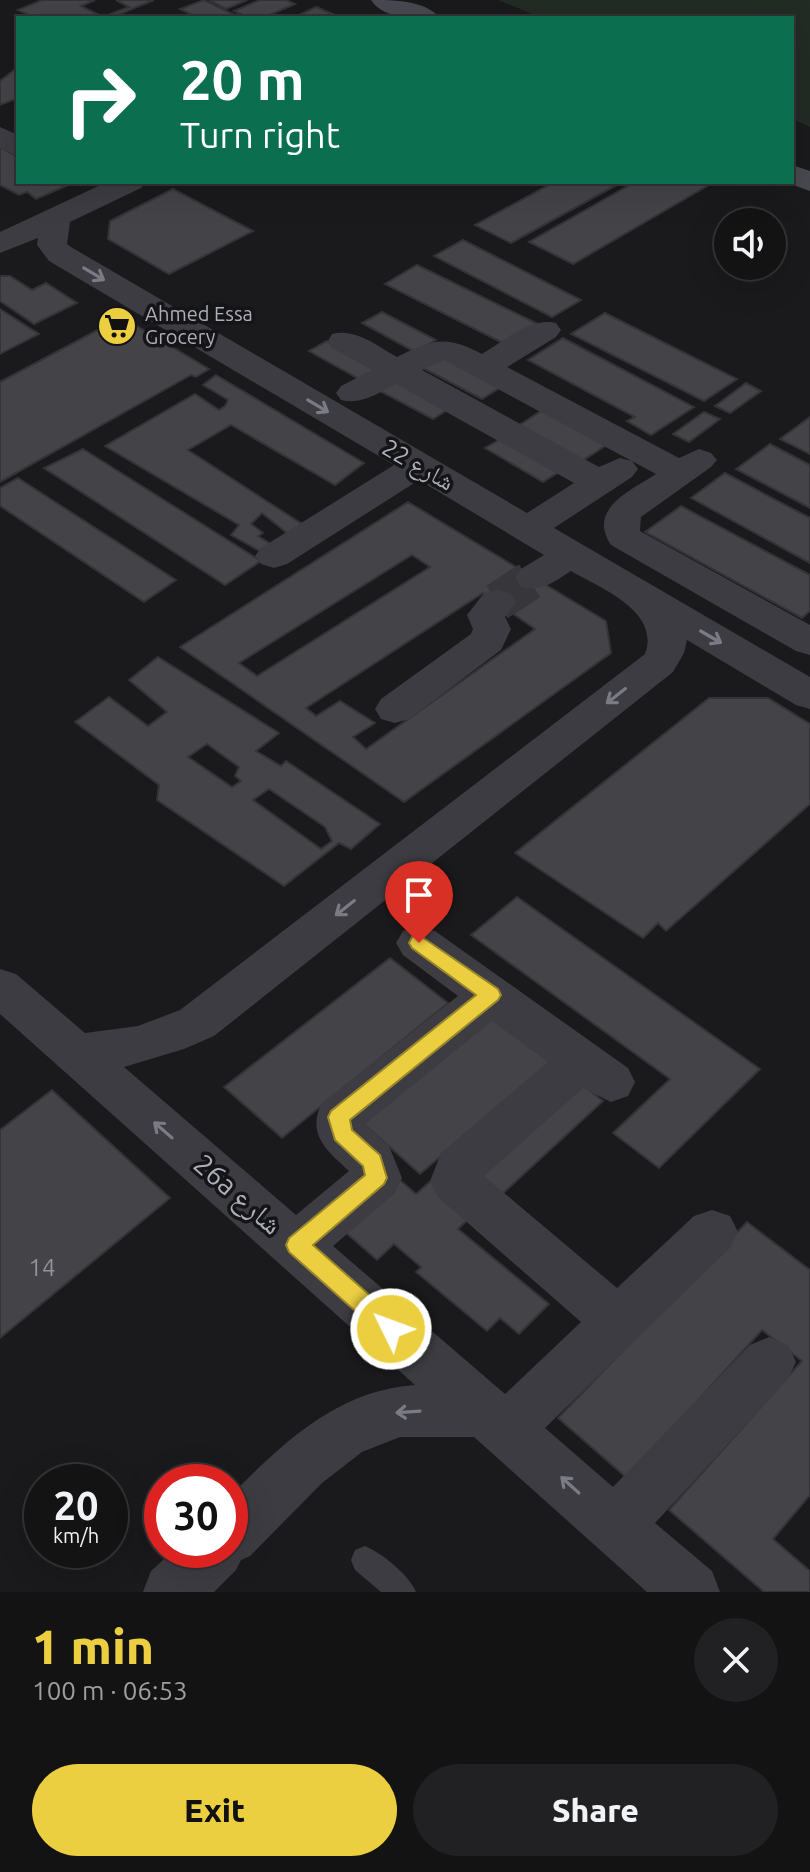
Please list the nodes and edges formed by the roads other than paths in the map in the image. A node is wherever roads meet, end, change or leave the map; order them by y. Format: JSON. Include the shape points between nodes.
{"nodes":[{"id":1,"x":384,"y":0,"type":"edge"},
{"id":2,"x":421,"y":16,"type":"edge"},
{"id":3,"x":3,"y":122,"type":"edge"},
{"id":4,"x":16,"y":144,"type":"edge"},
{"id":5,"x":120,"y":184,"type":"edge"},
{"id":6,"x":91,"y":189,"type":"edge"},
{"id":7,"x":56,"y":218,"type":"junction"},
{"id":8,"x":0,"y":244,"type":"edge"},
{"id":9,"x":545,"y":330,"type":"dead end"},
{"id":10,"x":344,"y":341,"type":"dead end"},
{"id":11,"x":484,"y":367,"type":"junction"},
{"id":12,"x":397,"y":370,"type":"junction"},
{"id":13,"x":530,"y":392,"type":"junction"},
{"id":14,"x":353,"y":393,"type":"dead end"},
{"id":15,"x":474,"y":423,"type":"junction"},
{"id":16,"x":644,"y":453,"type":"junction"},
{"id":17,"x":419,"y":465,"type":"junction"},
{"id":18,"x":599,"y":482,"type":"junction"},
{"id":19,"x":527,"y":529,"type":"junction"},
{"id":20,"x":572,"y":554,"type":"junction"},
{"id":21,"x":274,"y":556,"type":"dead end"},
{"id":22,"x":534,"y":578,"type":"tunnel mouth"},
{"id":23,"x":641,"y":595,"type":"junction"},
{"id":24,"x":497,"y":602,"type":"tunnel mouth"},
{"id":25,"x":810,"y":642,"type":"edge"},
{"id":26,"x":810,"y":695,"type":"edge"},
{"id":27,"x":395,"y":709,"type":"dead end"},
{"id":28,"x":419,"y":943,"type":"dead end"},
{"id":29,"x":0,"y":987,"type":"edge"},
{"id":30,"x":491,"y":995,"type":"junction"},
{"id":31,"x":75,"y":1053,"type":"junction"},
{"id":32,"x":712,"y":1232,"type":"dead end"},
{"id":33,"x":297,"y":1245,"type":"junction"},
{"id":34,"x":617,"y":1321,"type":"junction"},
{"id":35,"x":769,"y":1362,"type":"dead end"},
{"id":36,"x":496,"y":1420,"type":"junction"},
{"id":37,"x":248,"y":1519,"type":"edge"},
{"id":38,"x":615,"y":1525,"type":"junction"},
{"id":39,"x":365,"y":1560,"type":"dead end"},
{"id":40,"x":197,"y":1568,"type":"edge"},
{"id":41,"x":172,"y":1592,"type":"edge"},
{"id":42,"x":402,"y":1592,"type":"edge"},
{"id":43,"x":691,"y":1592,"type":"edge"}],
"edges":[{"from":1,"to":2,"type":"street"},
{"from":3,"to":4,"type":"street"},
{"from":5,"to":6,"type":"street"},
{"from":6,"to":7,"type":"street"},
{"from":7,"to":8,"type":"street"},
{"from":7,"to":17,"type":"street","name":"شارع 22","one_way":true,"via":[[52,245],[60,254]]},
{"from":9,"to":11,"type":"street"},
{"from":10,"to":12,"type":"street"},
{"from":11,"to":12,"type":"street","via":[[444,350]]},
{"from":11,"to":13,"type":"street"},
{"from":12,"to":14,"type":"street"},
{"from":12,"to":15,"type":"street"},
{"from":13,"to":15,"type":"street"},
{"from":13,"to":16,"type":"street"},
{"from":15,"to":18,"type":"street"},
{"from":16,"to":18,"type":"street"},
{"from":16,"to":25,"type":"street","via":[[691,466],[624,512],[624,537]]},
{"from":17,"to":19,"type":"street","name":"شارع 22"},
{"from":17,"to":21,"type":"street"},
{"from":18,"to":19,"type":"street"},
{"from":19,"to":20,"type":"street","name":"شارع 22"},
{"from":20,"to":22,"type":"street"},
{"from":20,"to":23,"type":"street","name":"شارع 22"},
{"from":23,"to":26,"type":"street","name":"شارع 22","one_way":true},
{"from":23,"to":31,"type":"street","one_way":true,"via":[[668,629],[669,645],[659,663],[197,1023],[131,1048]]},
{"from":24,"to":27,"type":"street","via":[[486,615],[492,629],[487,641]]},
{"from":28,"to":30,"type":"street"},
{"from":29,"to":31,"type":"street","name":"26a شارع"},
{"from":30,"to":33,"type":"street","via":[[339,1117],[342,1134],[373,1162],[377,1178]]},
{"from":30,"to":34,"type":"street","via":[[596,1071],[459,1168],[455,1181]]},
{"from":33,"to":31,"type":"street","name":"26a شارع","one_way":true},
{"from":32,"to":34,"type":"street"},
{"from":33,"to":36,"type":"street","name":"26a شارع"},
{"from":34,"to":36,"type":"street"},
{"from":35,"to":38,"type":"street"},
{"from":36,"to":37,"type":"street","one_way":true,"via":[[409,1410],[370,1419],[326,1444]]},
{"from":38,"to":36,"type":"street","name":"26a شارع","one_way":true},
{"from":38,"to":43,"type":"street","name":"26a شارع"},
{"from":39,"to":42,"type":"lane"},
{"from":40,"to":41,"type":"street"}]}
